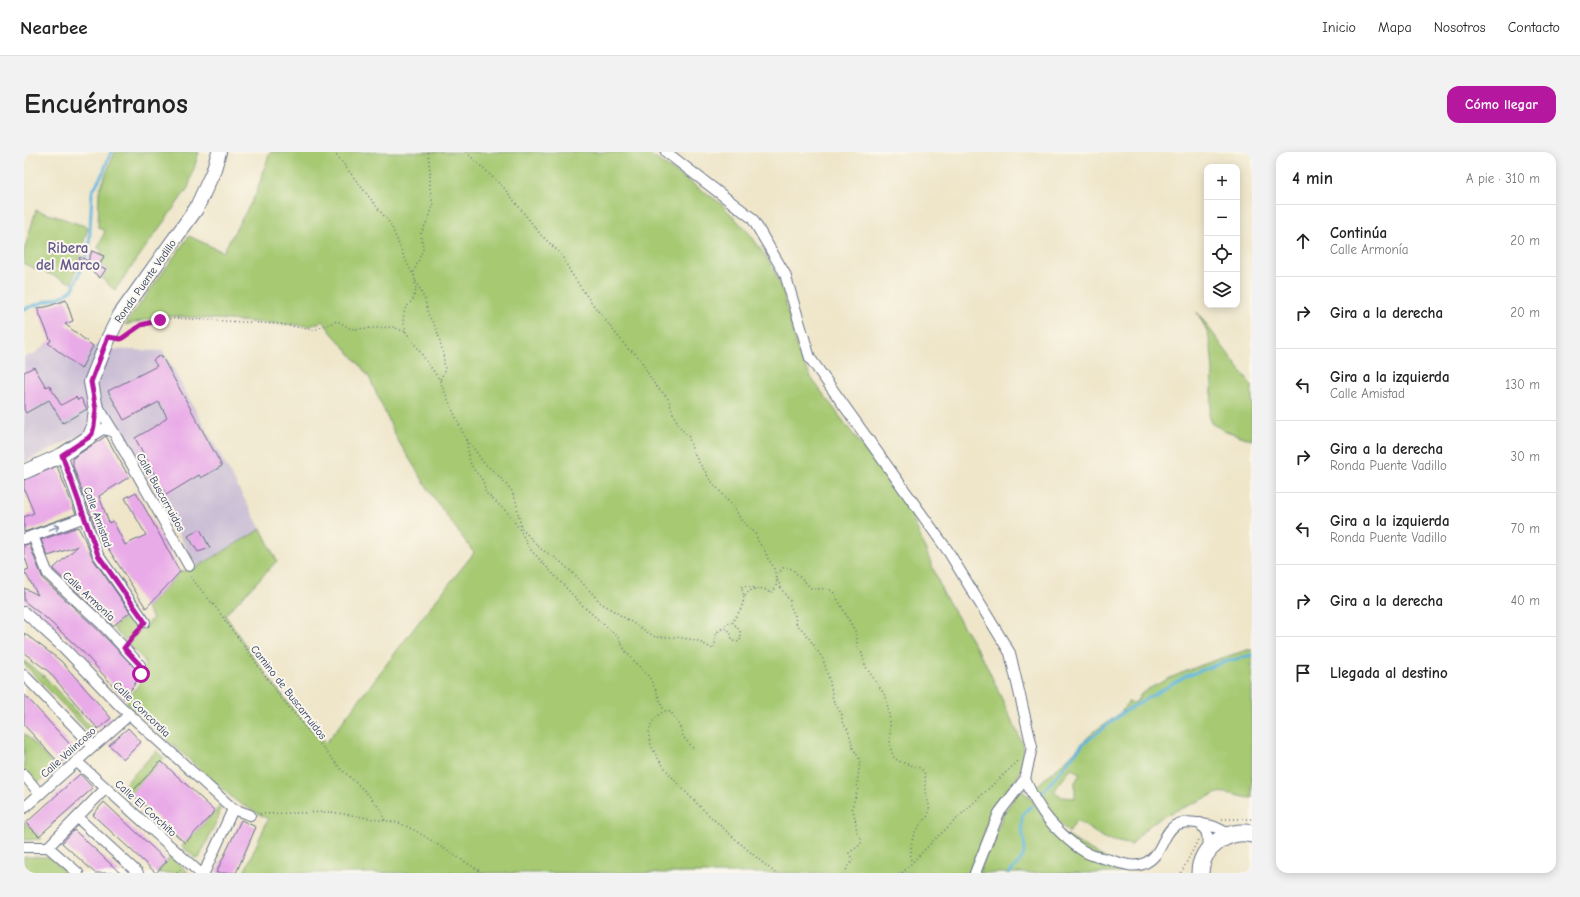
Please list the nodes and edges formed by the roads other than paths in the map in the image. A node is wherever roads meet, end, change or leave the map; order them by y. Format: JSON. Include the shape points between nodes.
{"nodes":[{"id":1,"x":220,"y":152,"type":"edge"},
{"id":2,"x":666,"y":152,"type":"edge"},
{"id":3,"x":94,"y":400,"type":"junction"},
{"id":4,"x":113,"y":431,"type":"junction"},
{"id":5,"x":88,"y":438,"type":"junction"},
{"id":6,"x":62,"y":455,"type":"junction"},
{"id":7,"x":24,"y":472,"type":"edge"},
{"id":8,"x":85,"y":517,"type":"junction"},
{"id":9,"x":29,"y":537,"type":"edge"},
{"id":10,"x":189,"y":566,"type":"road end"},
{"id":11,"x":24,"y":612,"type":"edge"},
{"id":12,"x":145,"y":622,"type":"road end"},
{"id":13,"x":140,"y":665,"type":"road end"},
{"id":14,"x":24,"y":675,"type":"edge"},
{"id":15,"x":130,"y":715,"type":"junction"},
{"id":16,"x":93,"y":746,"type":"junction"},
{"id":17,"x":76,"y":761,"type":"junction"},
{"id":18,"x":24,"y":775,"type":"edge"},
{"id":19,"x":1025,"y":779,"type":"junction"},
{"id":20,"x":106,"y":788,"type":"junction"},
{"id":21,"x":40,"y":794,"type":"junction"},
{"id":22,"x":24,"y":808,"type":"edge"},
{"id":23,"x":233,"y":809,"type":"junction"},
{"id":24,"x":250,"y":815,"type":"road end"},
{"id":25,"x":78,"y":818,"type":"junction"},
{"id":26,"x":1200,"y":823,"type":"junction"},
{"id":27,"x":1252,"y":834,"type":"edge"},
{"id":28,"x":1230,"y":835,"type":"junction"},
{"id":29,"x":48,"y":847,"type":"junction"},
{"id":30,"x":24,"y":848,"type":"edge"},
{"id":31,"x":1208,"y":851,"type":"junction"},
{"id":32,"x":1200,"y":872,"type":"edge"},
{"id":33,"x":78,"y":873,"type":"edge"},
{"id":34,"x":138,"y":873,"type":"edge"},
{"id":35,"x":200,"y":873,"type":"edge"},
{"id":36,"x":204,"y":873,"type":"edge"},
{"id":37,"x":975,"y":873,"type":"edge"}],
"edges":[{"from":1,"to":3,"type":"main road","name":"Ronda Puente Vadillo","via":[[214,172],[196,209],[120,315],[108,337],[91,382]]},
{"from":2,"to":19,"type":"street","via":[[752,218],[785,274],[810,358],[948,551],[1010,654],[1032,747]]},
{"from":3,"to":4,"type":"street","name":"Calle Buscarruidos"},
{"from":3,"to":5,"type":"main road","name":"Ronda Puente Vadillo","via":[[94,426]]},
{"from":4,"to":5,"type":"street","via":[[103,429]]},
{"from":4,"to":10,"type":"street","name":"Calle Buscarruidos"},
{"from":5,"to":6,"type":"main road"},
{"from":6,"to":7,"type":"main road"},
{"from":6,"to":8,"type":"street","name":"Calle Amistad"},
{"from":9,"to":8,"type":"street","one_way":true},
{"from":8,"to":12,"type":"street","name":"Calle Amistad","via":[[98,555]]},
{"from":9,"to":13,"type":"street","name":"Calle Armonía","via":[[48,574],[102,624]]},
{"from":11,"to":15,"type":"street","name":"Calle Concordia","via":[[64,648]]},
{"from":14,"to":16,"type":"street"},
{"from":15,"to":16,"type":"street","name":"Calle Valincoso"},
{"from":15,"to":23,"type":"street","name":"Calle Concordia"},
{"from":16,"to":17,"type":"street","name":"Calle Valincoso"},
{"from":17,"to":20,"type":"street","name":"Calle El Corchito"},
{"from":17,"to":21,"type":"street","name":"Calle Valincoso"},
{"from":18,"to":21,"type":"street"},
{"from":19,"to":26,"type":"street","via":[[1039,807],[1080,849],[1122,864],[1142,864],[1154,857],[1171,828],[1188,821]]},
{"from":19,"to":37,"type":"street","via":[[999,813]]},
{"from":20,"to":25,"type":"street"},
{"from":20,"to":35,"type":"street","name":"Calle El Corchito"},
{"from":21,"to":22,"type":"street","name":"Calle Valincoso"},
{"from":23,"to":24,"type":"street","name":"Calle Concordia"},
{"from":23,"to":36,"type":"street"},
{"from":25,"to":29,"type":"street"},
{"from":25,"to":34,"type":"street"},
{"from":26,"to":28,"type":"street","via":[[1222,829]]},
{"from":26,"to":31,"type":"street","via":[[1207,833]]},
{"from":27,"to":28,"type":"highway"},
{"from":28,"to":31,"type":"highway","via":[[1218,841]]},
{"from":29,"to":30,"type":"street"},
{"from":29,"to":33,"type":"street"},
{"from":31,"to":32,"type":"highway"}]}
